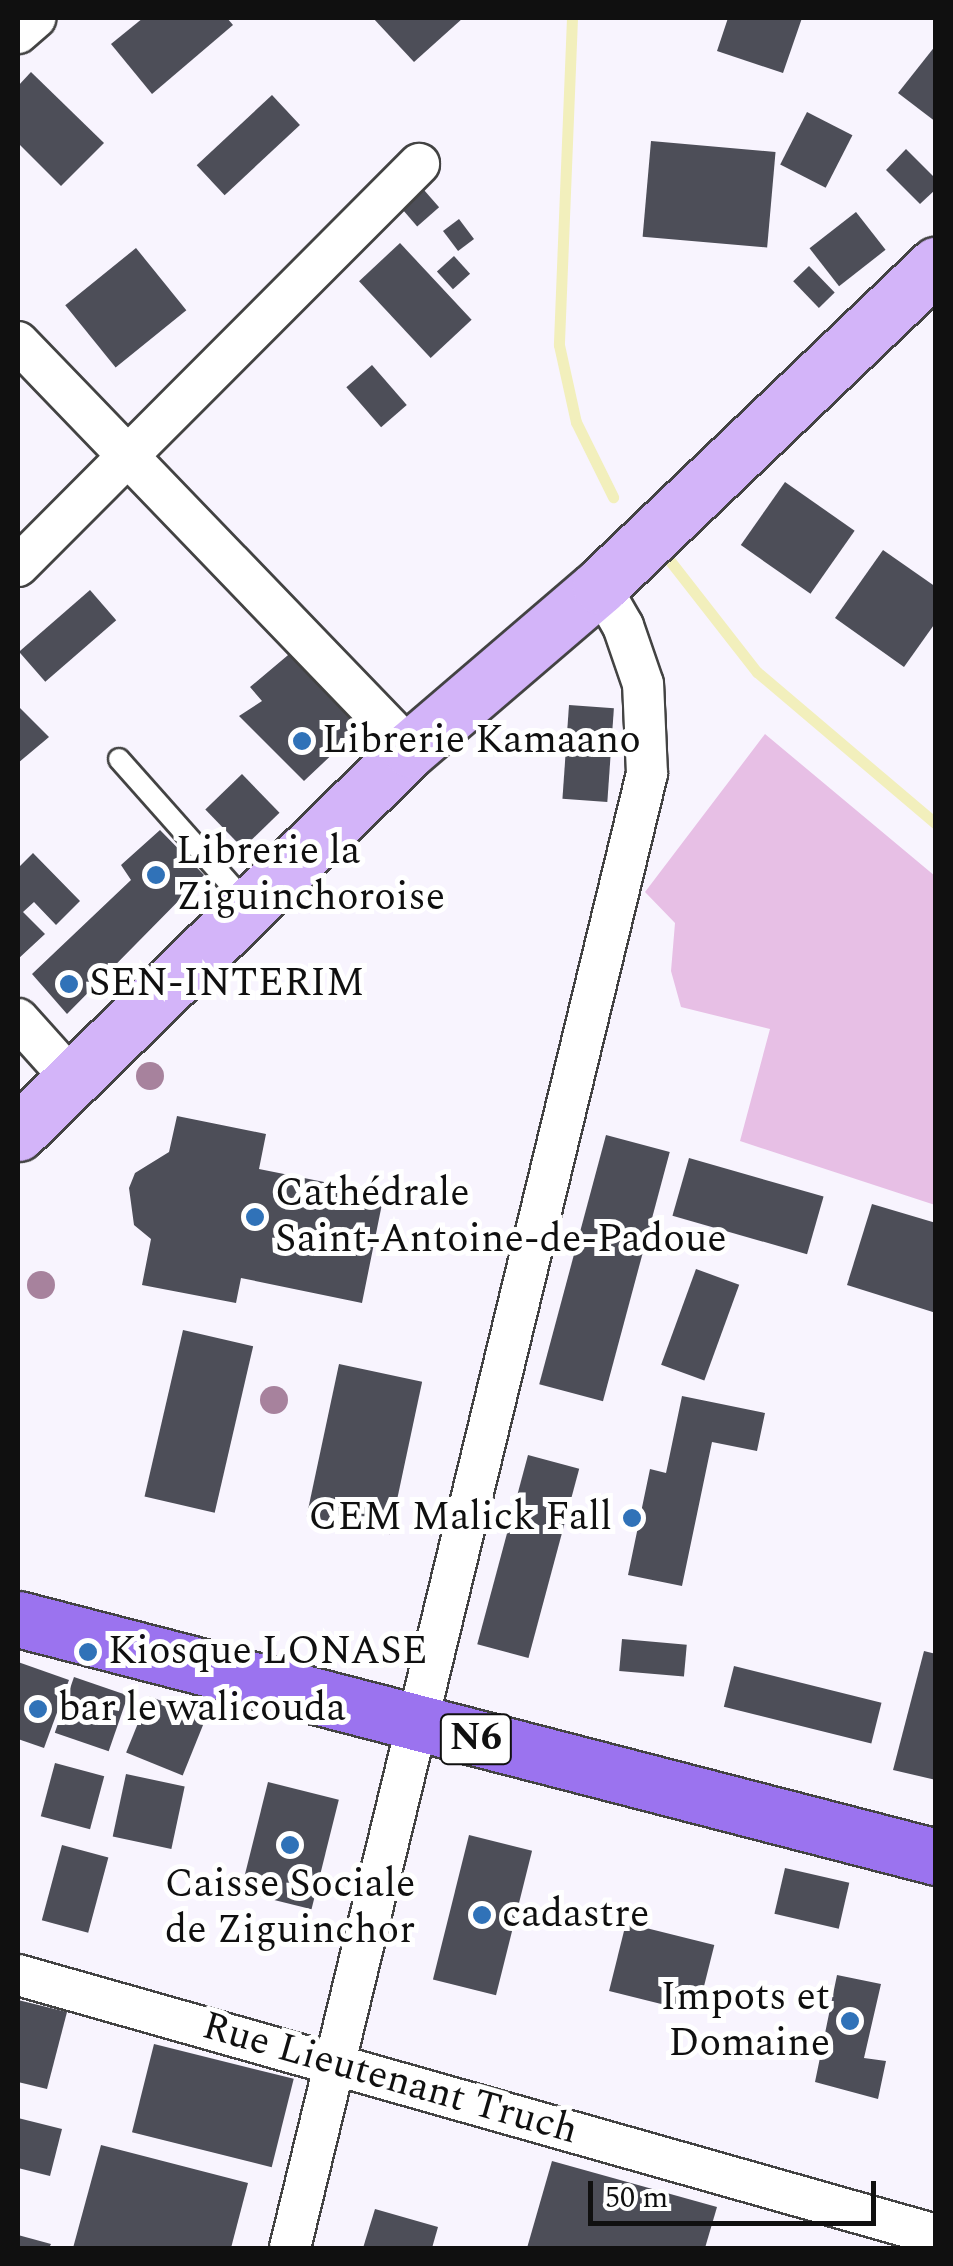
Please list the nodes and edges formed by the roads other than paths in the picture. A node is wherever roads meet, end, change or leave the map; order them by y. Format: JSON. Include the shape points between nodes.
{"nodes":[{"id":1,"x":34,"y":18,"type":"edge"},
{"id":2,"x":18,"y":33,"type":"edge"},
{"id":3,"x":420,"y":164,"type":"dead end"},
{"id":4,"x":936,"y":265,"type":"edge"},
{"id":5,"x":18,"y":342,"type":"edge"},
{"id":6,"x":130,"y":453,"type":"junction"},
{"id":7,"x":18,"y":566,"type":"edge"},
{"id":8,"x":600,"y":586,"type":"junction"},
{"id":9,"x":410,"y":749,"type":"junction"},
{"id":10,"x":119,"y":760,"type":"dead end"},
{"id":11,"x":252,"y":908,"type":"junction"},
{"id":12,"x":18,"y":1020,"type":"edge"},
{"id":13,"x":71,"y":1078,"type":"junction"},
{"id":14,"x":18,"y":1133,"type":"edge"},
{"id":15,"x":18,"y":1619,"type":"edge"},
{"id":16,"x":419,"y":1724,"type":"junction"},
{"id":17,"x":936,"y":1857,"type":"edge"},
{"id":18,"x":18,"y":1974,"type":"edge"},
{"id":19,"x":339,"y":2062,"type":"junction"},
{"id":20,"x":936,"y":2235,"type":"edge"},
{"id":21,"x":290,"y":2248,"type":"edge"}],
"edges":[{"from":1,"to":2,"type":"street"},
{"from":3,"to":6,"type":"street"},
{"from":4,"to":8,"type":"main road"},
{"from":5,"to":6,"type":"street"},
{"from":6,"to":7,"type":"street"},
{"from":6,"to":9,"type":"street"},
{"from":8,"to":9,"type":"main road"},
{"from":8,"to":16,"type":"street","via":[[623,626],[642,684],[646,774]]},
{"from":9,"to":11,"type":"main road"},
{"from":10,"to":11,"type":"lane"},
{"from":11,"to":13,"type":"main road"},
{"from":12,"to":13,"type":"street"},
{"from":13,"to":14,"type":"main road"},
{"from":15,"to":16,"type":"main road","number":"N6"},
{"from":16,"to":17,"type":"main road","number":"N6"},
{"from":16,"to":19,"type":"street"},
{"from":18,"to":19,"type":"street","name":"Rue Lieutenant Truch"},
{"from":19,"to":20,"type":"street","name":"Rue Lieutenant Truch"},
{"from":19,"to":21,"type":"street"}]}
